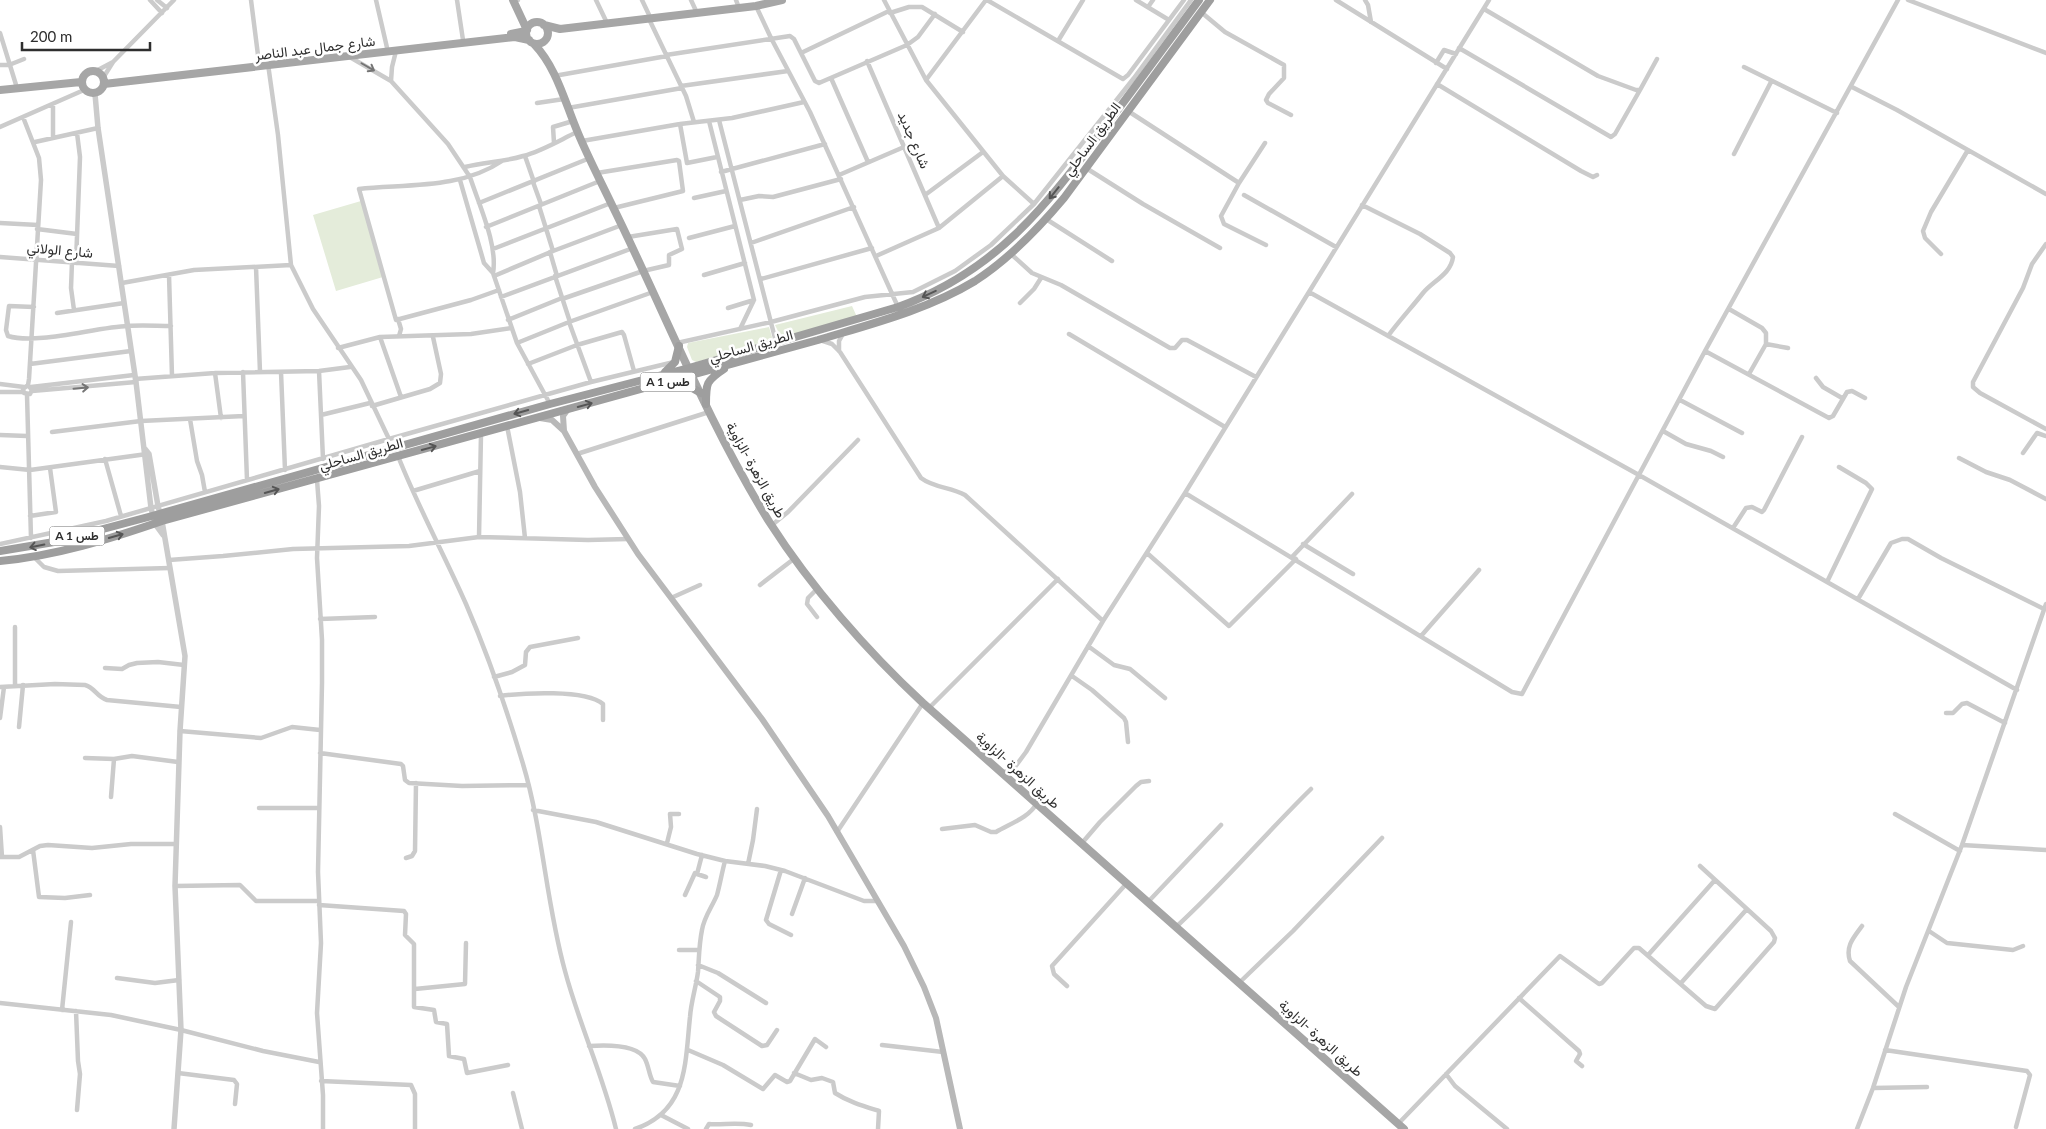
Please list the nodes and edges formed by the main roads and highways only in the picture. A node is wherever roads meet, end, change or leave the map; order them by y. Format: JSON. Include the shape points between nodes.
{"nodes":[{"id":1,"x":513,"y":0,"type":"edge"},
{"id":2,"x":518,"y":0,"type":"edge"},
{"id":3,"x":782,"y":0,"type":"edge"},
{"id":4,"x":1199,"y":0,"type":"edge"},
{"id":5,"x":1210,"y":0,"type":"edge"},
{"id":6,"x":737,"y":4,"type":"edge"},
{"id":7,"x":521,"y":17,"type":"junction"},
{"id":8,"x":541,"y":23,"type":"junction"},
{"id":9,"x":560,"y":29,"type":"junction"},
{"id":10,"x":527,"y":31,"type":"junction"},
{"id":11,"x":512,"y":34,"type":"junction"},
{"id":12,"x":547,"y":38,"type":"junction"},
{"id":13,"x":531,"y":42,"type":"junction"},
{"id":14,"x":390,"y":51,"type":"junction"},
{"id":15,"x":547,"y":61,"type":"junction"},
{"id":16,"x":268,"y":64,"type":"junction"},
{"id":17,"x":104,"y":81,"type":"junction"},
{"id":18,"x":82,"y":86,"type":"junction"},
{"id":19,"x":0,"y":90,"type":"edge"},
{"id":20,"x":678,"y":344,"type":"junction"},
{"id":21,"x":731,"y":364,"type":"junction"},
{"id":22,"x":691,"y":371,"type":"junction"},
{"id":23,"x":662,"y":374,"type":"junction"},
{"id":24,"x":671,"y":381,"type":"junction"},
{"id":25,"x":700,"y":393,"type":"junction"},
{"id":26,"x":706,"y":404,"type":"junction"},
{"id":27,"x":568,"y":409,"type":"junction"},
{"id":28,"x":536,"y":418,"type":"junction"},
{"id":29,"x":564,"y":431,"type":"junction"},
{"id":30,"x":156,"y":515,"type":"junction"},
{"id":31,"x":0,"y":551,"type":"edge"},
{"id":32,"x":0,"y":561,"type":"edge"},
{"id":33,"x":1401,"y":1126,"type":"edge"},
{"id":34,"x":960,"y":1129,"type":"edge"}],
"edges":[{"from":1,"to":7,"type":"main road"},
{"from":2,"to":8,"type":"main road","via":[[524,13]]},
{"from":3,"to":6,"type":"main road","via":[[756,6]]},
{"from":4,"to":22,"type":"highway","name":"الطريق الساحلي","number":"A 1 طس","one_way":true,"via":[[1087,151],[1031,220],[976,268],[943,288],[898,306]]},
{"from":5,"to":21,"type":"highway","name":"الطريق الساحلي","number":"A 1 طس","via":[[1086,168],[1046,219],[1011,254],[943,298],[844,332]]},
{"from":6,"to":9,"type":"main road","via":[[697,13]]},
{"from":7,"to":10,"type":"main road"},
{"from":7,"to":11,"type":"main road"},
{"from":8,"to":9,"type":"main road"},
{"from":8,"to":10,"type":"main road","via":[[530,25]]},
{"from":8,"to":12,"type":"main road","via":[[548,30]]},
{"from":9,"to":12,"type":"main road"},
{"from":10,"to":11,"type":"main road","name":"شارع جمال عبد الناصر"},
{"from":10,"to":13,"type":"main road"},
{"from":11,"to":14,"type":"main road","name":"شارع جمال عبد الناصر"},
{"from":12,"to":13,"type":"main road","via":[[541,44]]},
{"from":12,"to":15,"type":"main road"},
{"from":13,"to":14,"type":"main road","name":"شارع جمال عبد الناصر","via":[[515,37]]},
{"from":13,"to":15,"type":"main road"},
{"from":14,"to":16,"type":"main road","name":"شارع جمال عبد الناصر"},
{"from":15,"to":20,"type":"main road","name":"طريق الزهرة -الزاوية","via":[[577,132]]},
{"from":16,"to":17,"type":"main road","name":"شارع جمال عبد الناصر"},
{"from":16,"to":17,"type":"main road","name":"شارع جمال عبد الناصر"},
{"from":17,"to":18,"type":"main road","via":[[102,90],[94,94]]},
{"from":17,"to":18,"type":"main road","via":[[96,71],[86,73]]},
{"from":18,"to":19,"type":"main road"},
{"from":20,"to":22,"type":"main road","name":"طريق الزهرة -الزاوية"},
{"from":20,"to":23,"type":"highway","via":[[675,362]]},
{"from":21,"to":22,"type":"highway","name":"الطريق الساحلي","number":"A 1 طس"},
{"from":21,"to":26,"type":"highway","via":[[709,380]]},
{"from":22,"to":23,"type":"highway","name":"الطريق الساحلي","number":"A 1 طس"},
{"from":22,"to":24,"type":"highway","name":"الطريق الساحلي","number":"A 1 طس"},
{"from":22,"to":25,"type":"main road","name":"طريق الزهرة -الزاوية"},
{"from":23,"to":30,"type":"highway","name":"الطريق الساحلي","number":"A 1 طس","one_way":true},
{"from":24,"to":25,"type":"highway"},
{"from":27,"to":24,"type":"highway","name":"الطريق الساحلي","number":"A 1 طس","one_way":true},
{"from":25,"to":26,"type":"main road","name":"طريق الزهرة -الزاوية"},
{"from":26,"to":33,"type":"main road","name":"طريق الزهرة -الزاوية","via":[[772,525],[818,588],[888,668]]},
{"from":27,"to":28,"type":"highway","name":"الطريق الساحلي","number":"A 1 طس"},
{"from":27,"to":29,"type":"main road","via":[[564,416]]},
{"from":28,"to":29,"type":"main road","via":[[552,420]]},
{"from":30,"to":28,"type":"highway","name":"الطريق الساحلي","number":"A 1 طس","one_way":true,"via":[[317,480]]},
{"from":29,"to":34,"type":"main road","via":[[628,538],[773,734],[837,832],[904,946],[934,1012]]},
{"from":30,"to":31,"type":"highway","name":"الطريق الساحلي","number":"A 1 طس","one_way":true,"via":[[54,542]]},
{"from":32,"to":30,"type":"highway","name":"الطريق الساحلي","number":"A 1 طس","one_way":true,"via":[[104,539]]}]}
